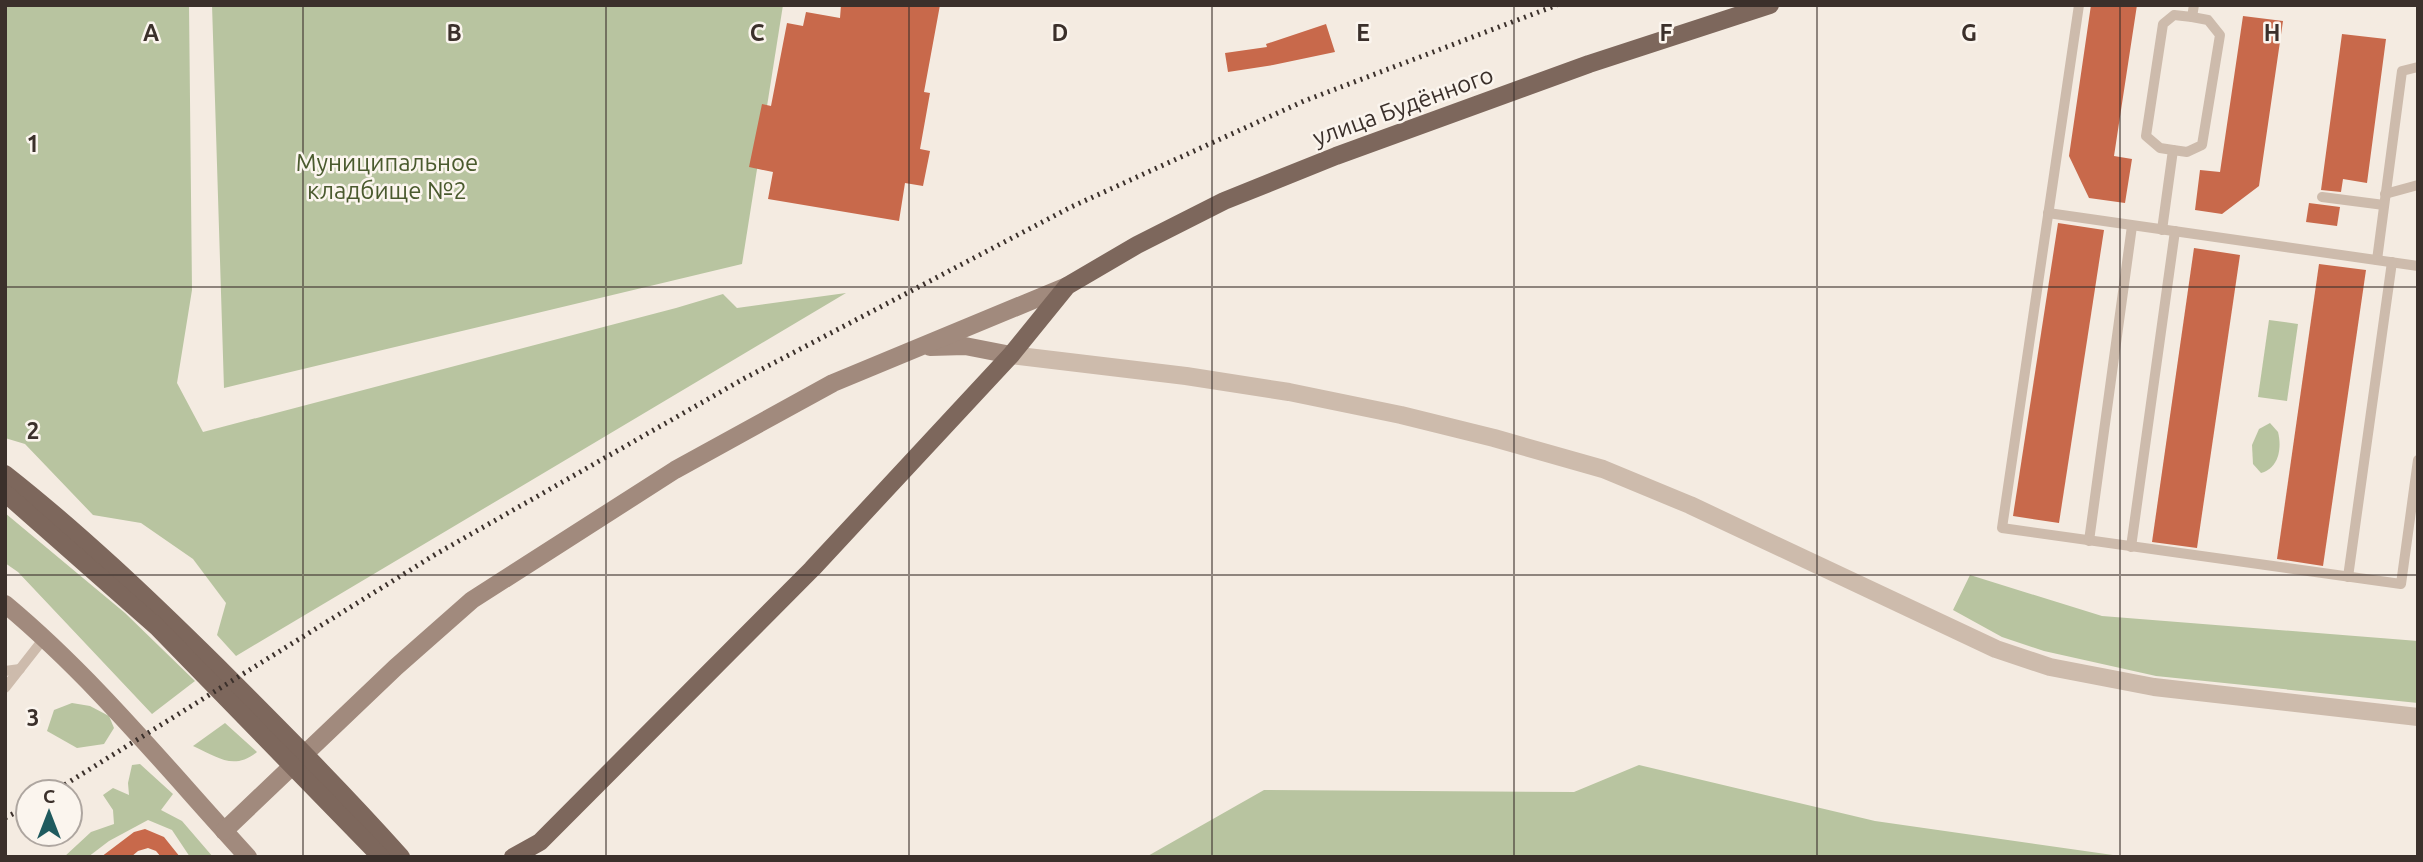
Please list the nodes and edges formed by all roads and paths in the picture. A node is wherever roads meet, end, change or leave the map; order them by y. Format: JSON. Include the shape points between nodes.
{"nodes":[{"id":1,"x":1770,"y":5,"type":"edge"},
{"id":2,"x":2079,"y":5,"type":"edge"},
{"id":3,"x":2194,"y":5,"type":"edge"},
{"id":4,"x":2192,"y":17,"type":"junction"},
{"id":5,"x":2418,"y":67,"type":"edge"},
{"id":6,"x":2172,"y":150,"type":"junction"},
{"id":7,"x":2418,"y":185,"type":"edge"},
{"id":8,"x":2322,"y":197,"type":"dead end"},
{"id":9,"x":2385,"y":199,"type":"junction"},
{"id":10,"x":2048,"y":214,"type":"junction"},
{"id":11,"x":2132,"y":226,"type":"junction"},
{"id":12,"x":2161,"y":230,"type":"junction"},
{"id":13,"x":2175,"y":232,"type":"junction"},
{"id":14,"x":2377,"y":260,"type":"junction"},
{"id":15,"x":2392,"y":262,"type":"junction"},
{"id":16,"x":2418,"y":266,"type":"edge"},
{"id":17,"x":1067,"y":286,"type":"junction"},
{"id":18,"x":916,"y":347,"type":"junction"},
{"id":19,"x":1011,"y":355,"type":"junction"},
{"id":20,"x":2418,"y":460,"type":"edge"},
{"id":21,"x":5,"y":474,"type":"edge"},
{"id":22,"x":5,"y":493,"type":"edge"},
{"id":23,"x":2089,"y":541,"type":"junction"},
{"id":24,"x":2131,"y":547,"type":"junction"},
{"id":25,"x":2348,"y":577,"type":"junction"},
{"id":26,"x":5,"y":604,"type":"edge"},
{"id":27,"x":162,"y":622,"type":"junction"},
{"id":28,"x":45,"y":637,"type":"junction"},
{"id":29,"x":20,"y":669,"type":"junction"},
{"id":30,"x":5,"y":671,"type":"edge"},
{"id":31,"x":5,"y":688,"type":"edge"},
{"id":32,"x":2418,"y":717,"type":"edge"},
{"id":33,"x":326,"y":786,"type":"junction"},
{"id":34,"x":224,"y":831,"type":"junction"},
{"id":35,"x":537,"y":850,"type":"edge"},
{"id":36,"x":248,"y":857,"type":"edge"},
{"id":37,"x":381,"y":857,"type":"edge"},
{"id":38,"x":401,"y":857,"type":"edge"},
{"id":39,"x":513,"y":857,"type":"edge"}],
"edges":[{"from":1,"to":17,"type":"main road","name":"улица Будённого","via":[[1589,64],[1336,156],[1224,201]]},
{"from":2,"to":10,"type":"lane"},
{"from":3,"to":4,"type":"lane"},
{"from":4,"to":6,"type":"lane","via":[[2174,15],[2163,24],[2161,36],[2146,136],[2160,148]]},
{"from":4,"to":6,"type":"lane","via":[[2208,20],[2220,35],[2202,145],[2187,152]]},
{"from":5,"to":9,"type":"lane","via":[[2402,71]]},
{"from":6,"to":12,"type":"lane"},
{"from":7,"to":9,"type":"lane"},
{"from":8,"to":9,"type":"lane"},
{"from":9,"to":14,"type":"lane"},
{"from":10,"to":11,"type":"lane"},
{"from":10,"to":23,"type":"lane","via":[[2002,528]]},
{"from":11,"to":12,"type":"lane"},
{"from":11,"to":23,"type":"lane"},
{"from":12,"to":13,"type":"lane"},
{"from":13,"to":14,"type":"lane"},
{"from":13,"to":24,"type":"lane"},
{"from":14,"to":15,"type":"lane"},
{"from":15,"to":16,"type":"lane"},
{"from":15,"to":25,"type":"lane"},
{"from":17,"to":18,"type":"street"},
{"from":17,"to":19,"type":"main road"},
{"from":18,"to":19,"type":"street","via":[[965,346]]},
{"from":18,"to":34,"type":"street","via":[[833,383],[675,470],[472,600]]},
{"from":19,"to":32,"type":"street","via":[[1289,392],[1401,415],[1603,469],[1996,649],[2050,667],[2154,687]]},
{"from":19,"to":35,"type":"main road","via":[[812,569]]},
{"from":20,"to":25,"type":"lane","via":[[2401,584]]},
{"from":21,"to":27,"type":"main road","via":[[54,514]]},
{"from":22,"to":27,"type":"main road"},
{"from":23,"to":24,"type":"lane"},
{"from":24,"to":25,"type":"lane"},
{"from":26,"to":28,"type":"street"},
{"from":27,"to":33,"type":"main road"},
{"from":28,"to":29,"type":"lane"},
{"from":28,"to":34,"type":"street"},
{"from":29,"to":30,"type":"lane"},
{"from":29,"to":31,"type":"lane"},
{"from":33,"to":37,"type":"main road"},
{"from":33,"to":38,"type":"main road"},
{"from":34,"to":36,"type":"street"},
{"from":35,"to":39,"type":"main road"}]}
